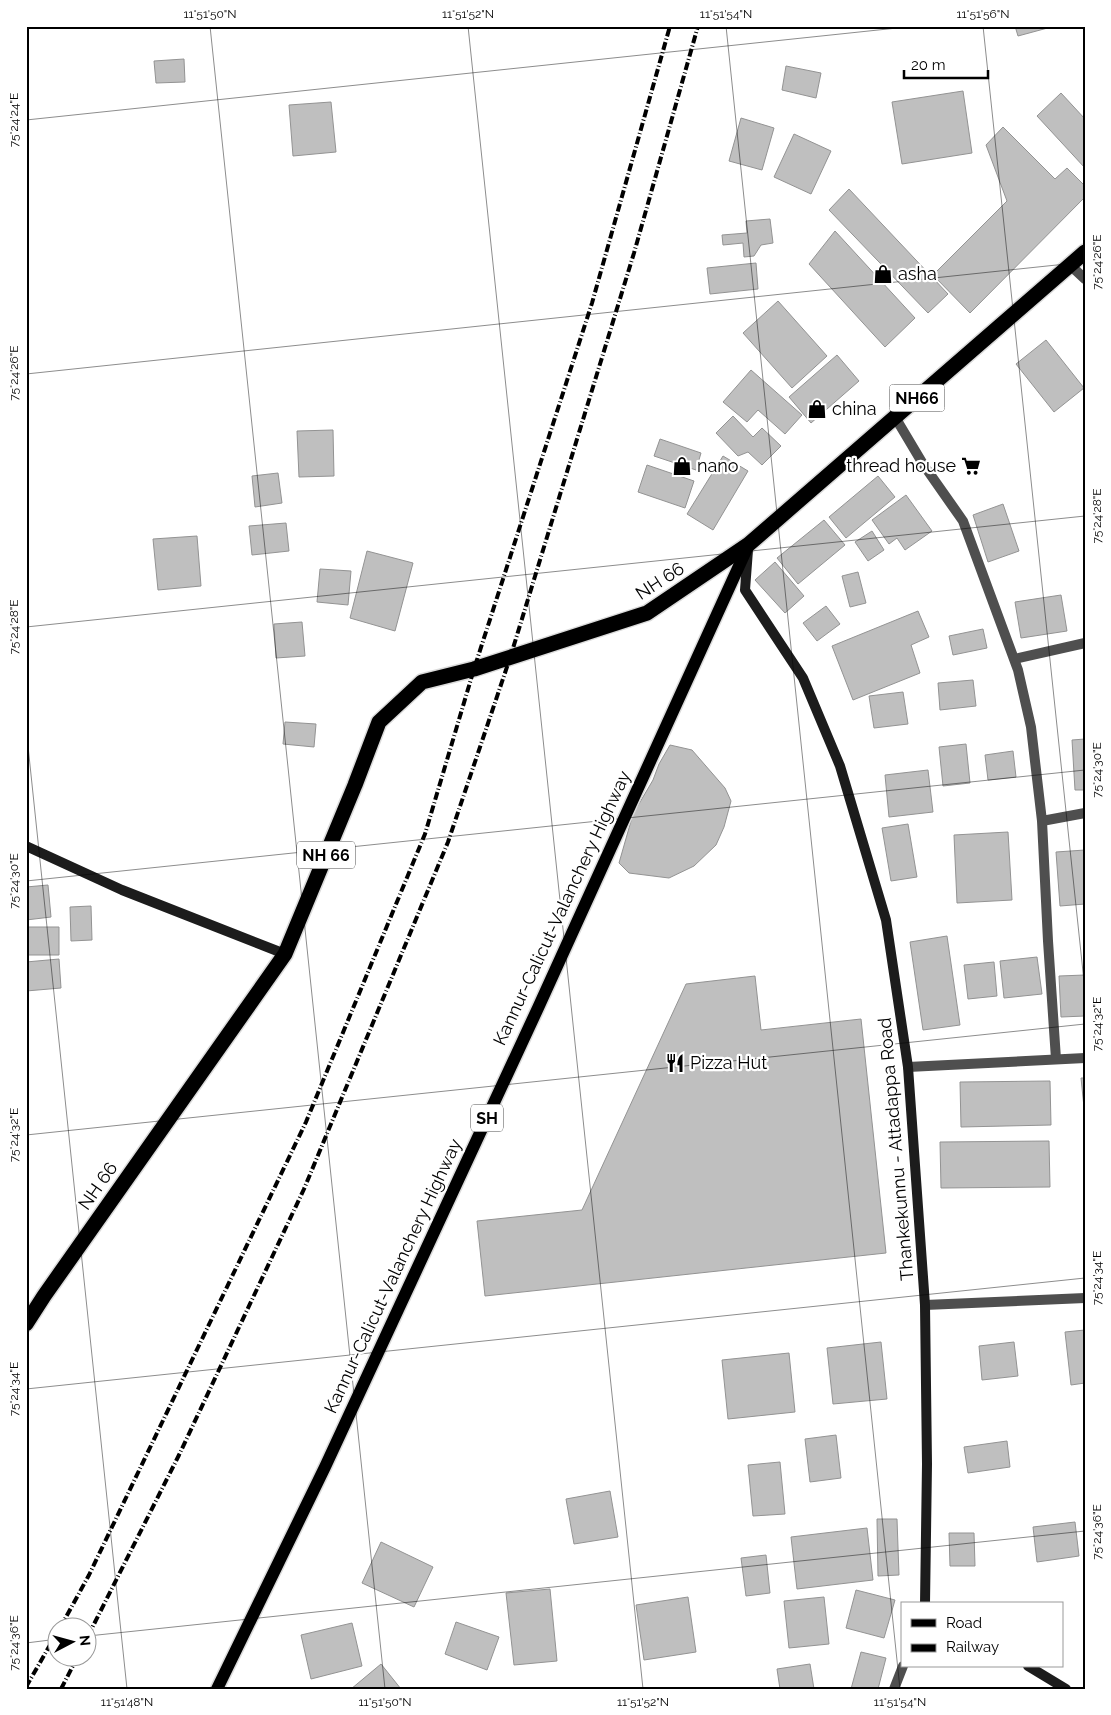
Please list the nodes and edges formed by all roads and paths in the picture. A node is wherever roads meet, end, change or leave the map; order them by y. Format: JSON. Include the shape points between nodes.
{"nodes":[{"id":1,"x":1085,"y":252,"type":"edge"},
{"id":2,"x":1070,"y":265,"type":"junction"},
{"id":3,"x":1085,"y":279,"type":"edge"},
{"id":4,"x":895,"y":417,"type":"junction"},
{"id":5,"x":748,"y":544,"type":"junction"},
{"id":6,"x":1085,"y":643,"type":"edge"},
{"id":7,"x":1014,"y":659,"type":"junction"},
{"id":8,"x":1085,"y":812,"type":"edge"},
{"id":9,"x":1042,"y":821,"type":"junction"},
{"id":10,"x":26,"y":846,"type":"edge"},
{"id":11,"x":285,"y":954,"type":"junction"},
{"id":12,"x":1085,"y":1058,"type":"edge"},
{"id":13,"x":1056,"y":1059,"type":"junction"},
{"id":14,"x":908,"y":1068,"type":"junction"},
{"id":15,"x":1085,"y":1298,"type":"edge"},
{"id":16,"x":925,"y":1305,"type":"junction"},
{"id":17,"x":26,"y":1324,"type":"edge"},
{"id":18,"x":925,"y":1602,"type":"edge"},
{"id":19,"x":902,"y":1668,"type":"edge"},
{"id":20,"x":1031,"y":1668,"type":"edge"},
{"id":21,"x":217,"y":1689,"type":"edge"},
{"id":22,"x":894,"y":1689,"type":"edge"},
{"id":23,"x":1066,"y":1689,"type":"edge"}],
"edges":[{"from":1,"to":2,"type":"highway","name":"Kannur-Calicut-Valanchery Highway","number":"NH66"},
{"from":2,"to":3,"type":"street"},
{"from":2,"to":4,"type":"highway","name":"Kannur-Calicut-Valanchery Highway","number":"NH66"},
{"from":4,"to":5,"type":"highway","name":"Kannur-Calicut-Valanchery Highway","number":"NH66"},
{"from":4,"to":7,"type":"street","via":[[963,521]]},
{"from":5,"to":11,"type":"highway","name":"NH 66","number":"NH 66","via":[[647,613],[474,669],[422,682],[380,722]]},
{"from":5,"to":14,"type":"main road","name":"Thankekunnu - Attadappa Road","via":[[745,590],[803,678],[840,766],[886,920]]},
{"from":5,"to":21,"type":"main road","name":"Kannur-Calicut-Valanchery Highway","number":"SH","via":[[325,1467]]},
{"from":6,"to":7,"type":"street"},
{"from":7,"to":9,"type":"street","via":[[1031,728]]},
{"from":8,"to":9,"type":"street"},
{"from":9,"to":13,"type":"street"},
{"from":10,"to":11,"type":"main road","via":[[122,890]]},
{"from":11,"to":17,"type":"highway","name":"NH 66","number":"NH 66"},
{"from":12,"to":13,"type":"street"},
{"from":13,"to":14,"type":"street"},
{"from":14,"to":16,"type":"main road","name":"Thankekunnu - Attadappa Road"},
{"from":15,"to":16,"type":"street"},
{"from":16,"to":18,"type":"main road","name":"Thankekunnu - Attadappa Road"},
{"from":19,"to":22,"type":"street"},
{"from":20,"to":23,"type":"main road"}]}
